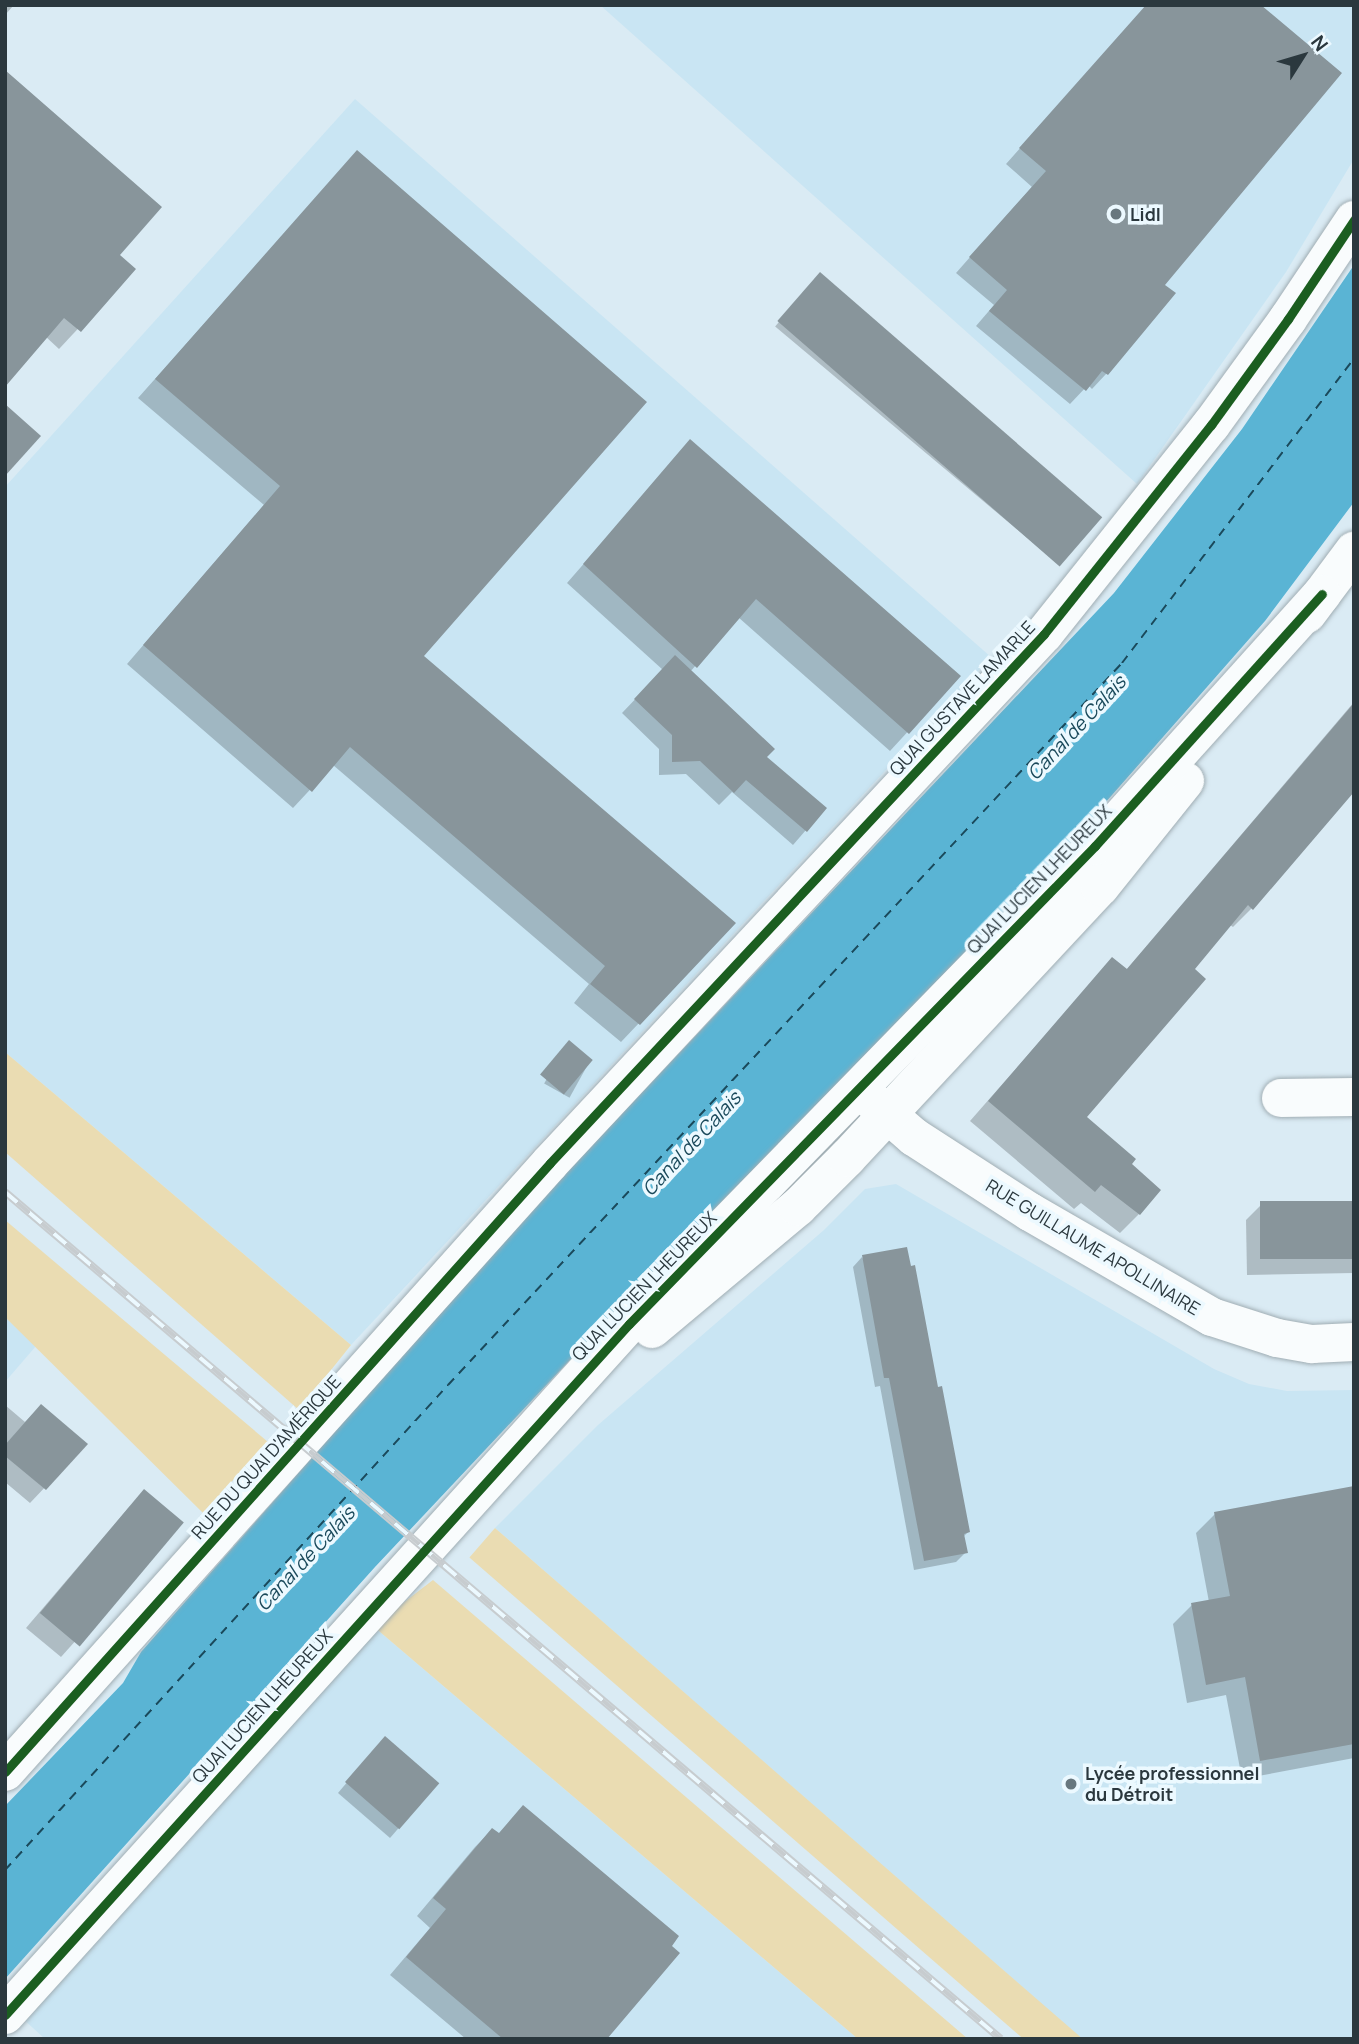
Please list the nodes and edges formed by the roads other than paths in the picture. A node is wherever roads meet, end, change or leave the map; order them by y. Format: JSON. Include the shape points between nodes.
{"nodes":[{"id":1,"x":1354,"y":220,"type":"edge"},
{"id":2,"x":1354,"y":551,"type":"edge"},
{"id":3,"x":1322,"y":593,"type":"junction"},
{"id":4,"x":858,"y":1088,"type":"junction"},
{"id":5,"x":1354,"y":1097,"type":"edge"},
{"id":6,"x":1281,"y":1098,"type":"dead end"},
{"id":7,"x":886,"y":1114,"type":"junction"},
{"id":8,"x":550,"y":1163,"type":"joint"},
{"id":9,"x":1354,"y":1342,"type":"edge"},
{"id":10,"x":499,"y":1464,"type":"junction"},
{"id":11,"x":5,"y":1772,"type":"edge"},
{"id":12,"x":5,"y":2015,"type":"edge"}],
"edges":[{"from":1,"to":8,"type":"street","name":"QUAI GUSTAVE LAMARLE","via":[[1219,414],[1044,634]]},
{"from":2,"to":3,"type":"street","name":"QUAI LUCIEN LHEUREUX"},
{"from":3,"to":4,"type":"street","name":"QUAI LUCIEN LHEUREUX","via":[[1095,846]]},
{"from":3,"to":7,"type":"street","name":"QUAI LUCIEN LHEUREUX","via":[[1224,731],[1131,850]]},
{"from":4,"to":7,"type":"street","name":"RUE GUILLAUME APOLLINAIRE"},
{"from":4,"to":10,"type":"street","name":"QUAI LUCIEN LHEUREUX"},
{"from":5,"to":6,"type":"street"},
{"from":7,"to":9,"type":"street","name":"RUE GUILLAUME APOLLINAIRE","via":[[1030,1212],[1212,1317],[1277,1338],[1312,1344]]},
{"from":7,"to":10,"type":"street","name":"QUAI LUCIEN LHEUREUX","via":[[798,1207],[596,1376]]},
{"from":8,"to":11,"type":"street","name":"RUE DU QUAI D'AMÉRIQUE"},
{"from":10,"to":12,"type":"street","name":"QUAI LUCIEN LHEUREUX"}]}
